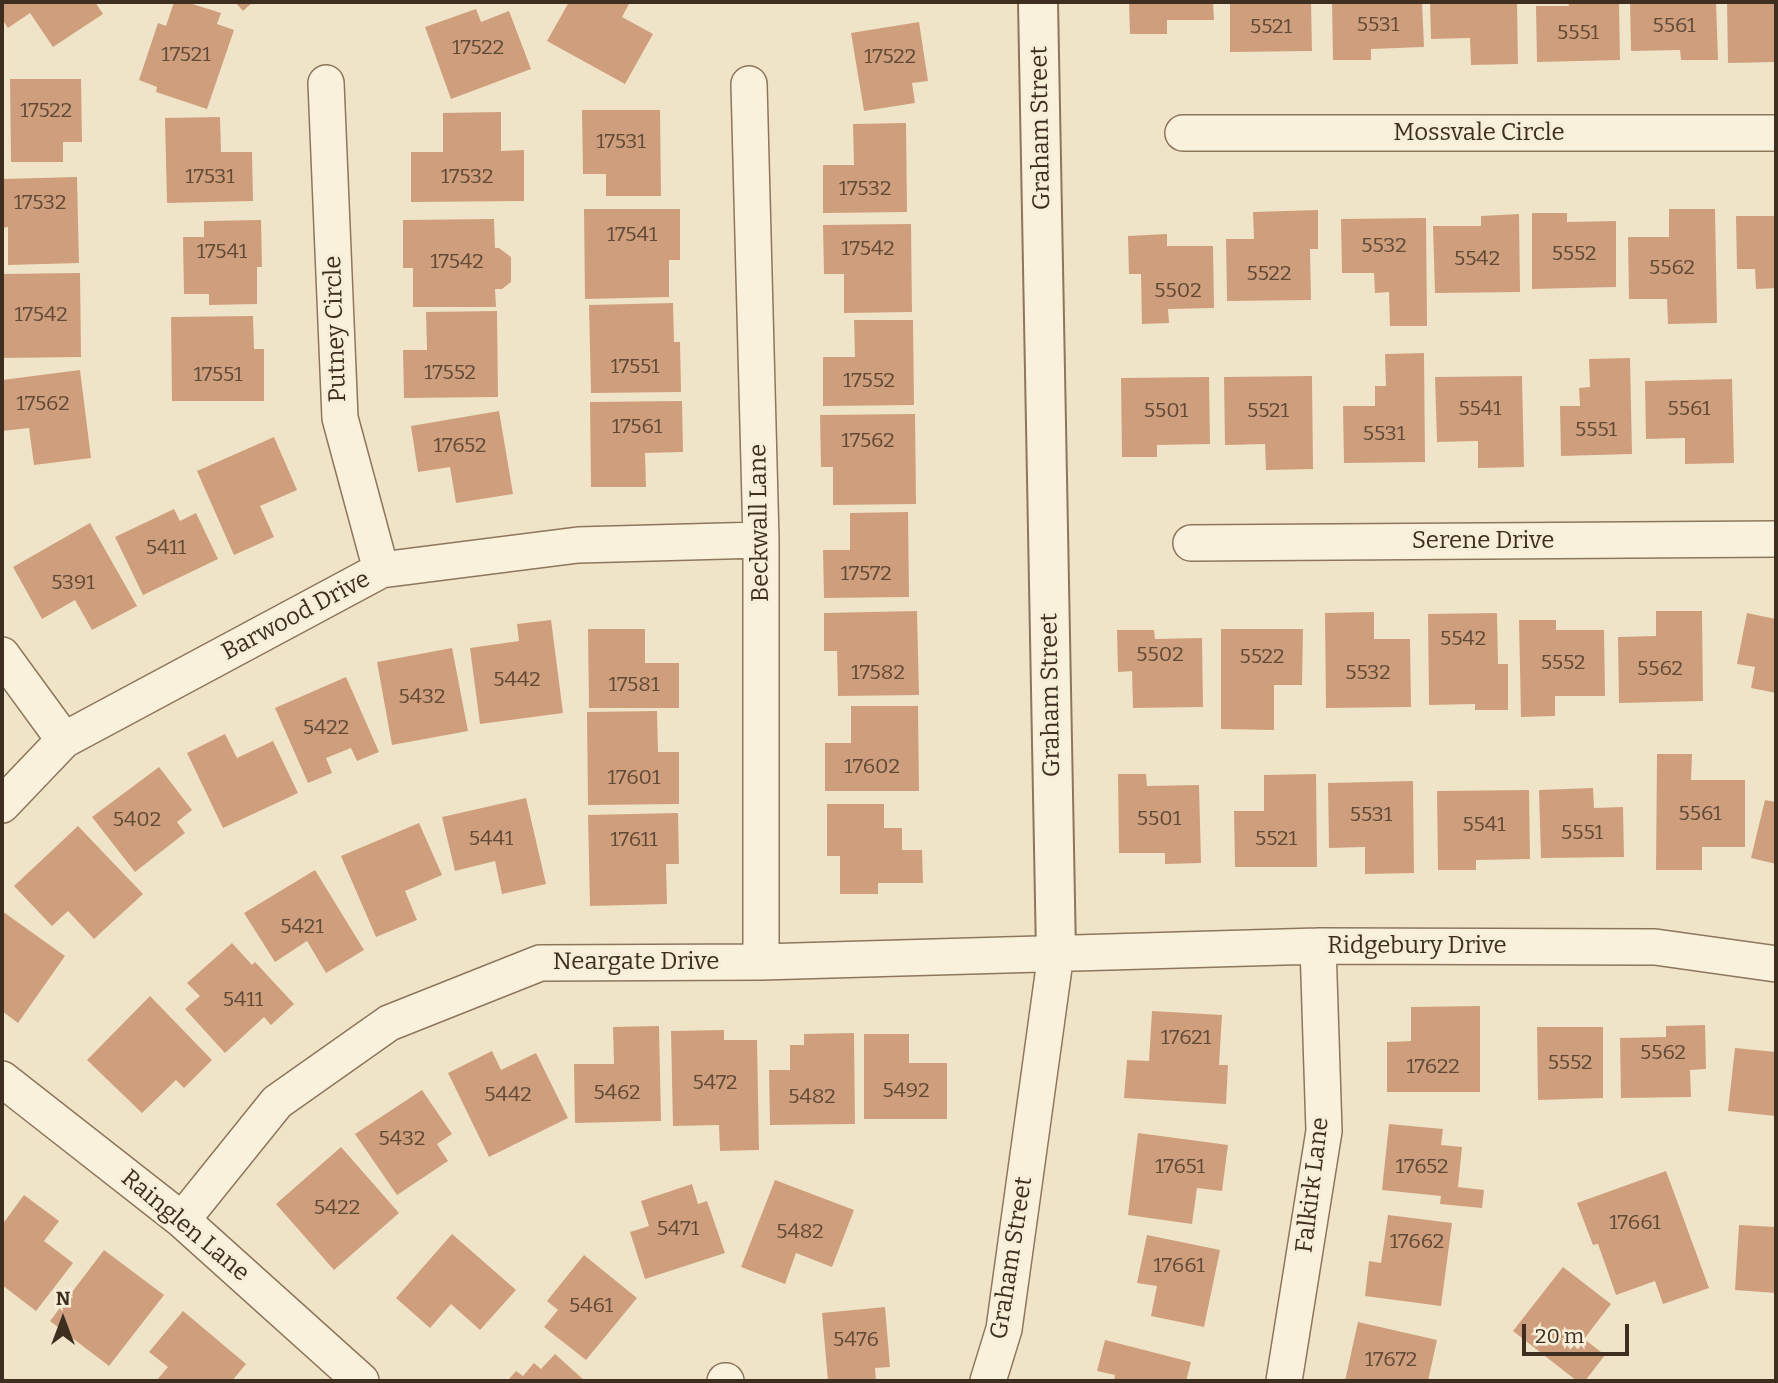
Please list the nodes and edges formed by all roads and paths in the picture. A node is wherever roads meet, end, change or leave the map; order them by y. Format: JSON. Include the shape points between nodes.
{"nodes":[{"id":1,"x":1038,"y":2,"type":"edge"},
{"id":2,"x":327,"y":83,"type":"dead end"},
{"id":3,"x":749,"y":85,"type":"dead end"},
{"id":4,"x":1183,"y":133,"type":"dead end"},
{"id":5,"x":1776,"y":133,"type":"edge"},
{"id":6,"x":1776,"y":539,"type":"edge"},
{"id":7,"x":761,"y":540,"type":"junction"},
{"id":8,"x":1191,"y":543,"type":"dead end"},
{"id":9,"x":381,"y":570,"type":"junction"},
{"id":10,"x":2,"y":655,"type":"edge"},
{"id":11,"x":64,"y":740,"type":"junction"},
{"id":12,"x":2,"y":804,"type":"edge"},
{"id":13,"x":1318,"y":946,"type":"junction"},
{"id":14,"x":1056,"y":953,"type":"junction"},
{"id":15,"x":761,"y":962,"type":"junction"},
{"id":16,"x":1776,"y":964,"type":"edge"},
{"id":17,"x":2,"y":1079,"type":"edge"},
{"id":18,"x":182,"y":1220,"type":"junction"},
{"id":19,"x":361,"y":1381,"type":"edge"},
{"id":20,"x":988,"y":1381,"type":"edge"},
{"id":21,"x":1284,"y":1381,"type":"edge"}],
"edges":[{"from":1,"to":14,"type":"street","name":"Graham Street"},
{"from":2,"to":9,"type":"street","name":"Putney Circle","via":[[340,418]]},
{"from":3,"to":7,"type":"street","name":"Beckwall Lane"},
{"from":4,"to":5,"type":"street","name":"Mossvale Circle"},
{"from":6,"to":8,"type":"street","name":"Serene Drive"},
{"from":7,"to":9,"type":"street","name":"Barwood Drive","via":[[578,545]]},
{"from":7,"to":15,"type":"street","name":"Beckwall Lane"},
{"from":9,"to":11,"type":"street","name":"Barwood Drive"},
{"from":10,"to":11,"type":"street"},
{"from":11,"to":12,"type":"street","name":"Barwood Drive"},
{"from":13,"to":14,"type":"street","name":"Ridgebury Drive"},
{"from":13,"to":16,"type":"street","name":"Ridgebury Drive","via":[[1655,947]]},
{"from":13,"to":21,"type":"street","name":"Falkirk Lane","via":[[1324,1131]]},
{"from":14,"to":15,"type":"street","name":"Neargate Drive"},
{"from":14,"to":20,"type":"street","name":"Graham Street","via":[[1004,1329]]},
{"from":15,"to":18,"type":"street","name":"Neargate Drive","via":[[540,962],[389,1023],[277,1102]]},
{"from":17,"to":18,"type":"street","name":"Rainglen Lane"},
{"from":18,"to":19,"type":"street","name":"Rainglen Lane"}]}
